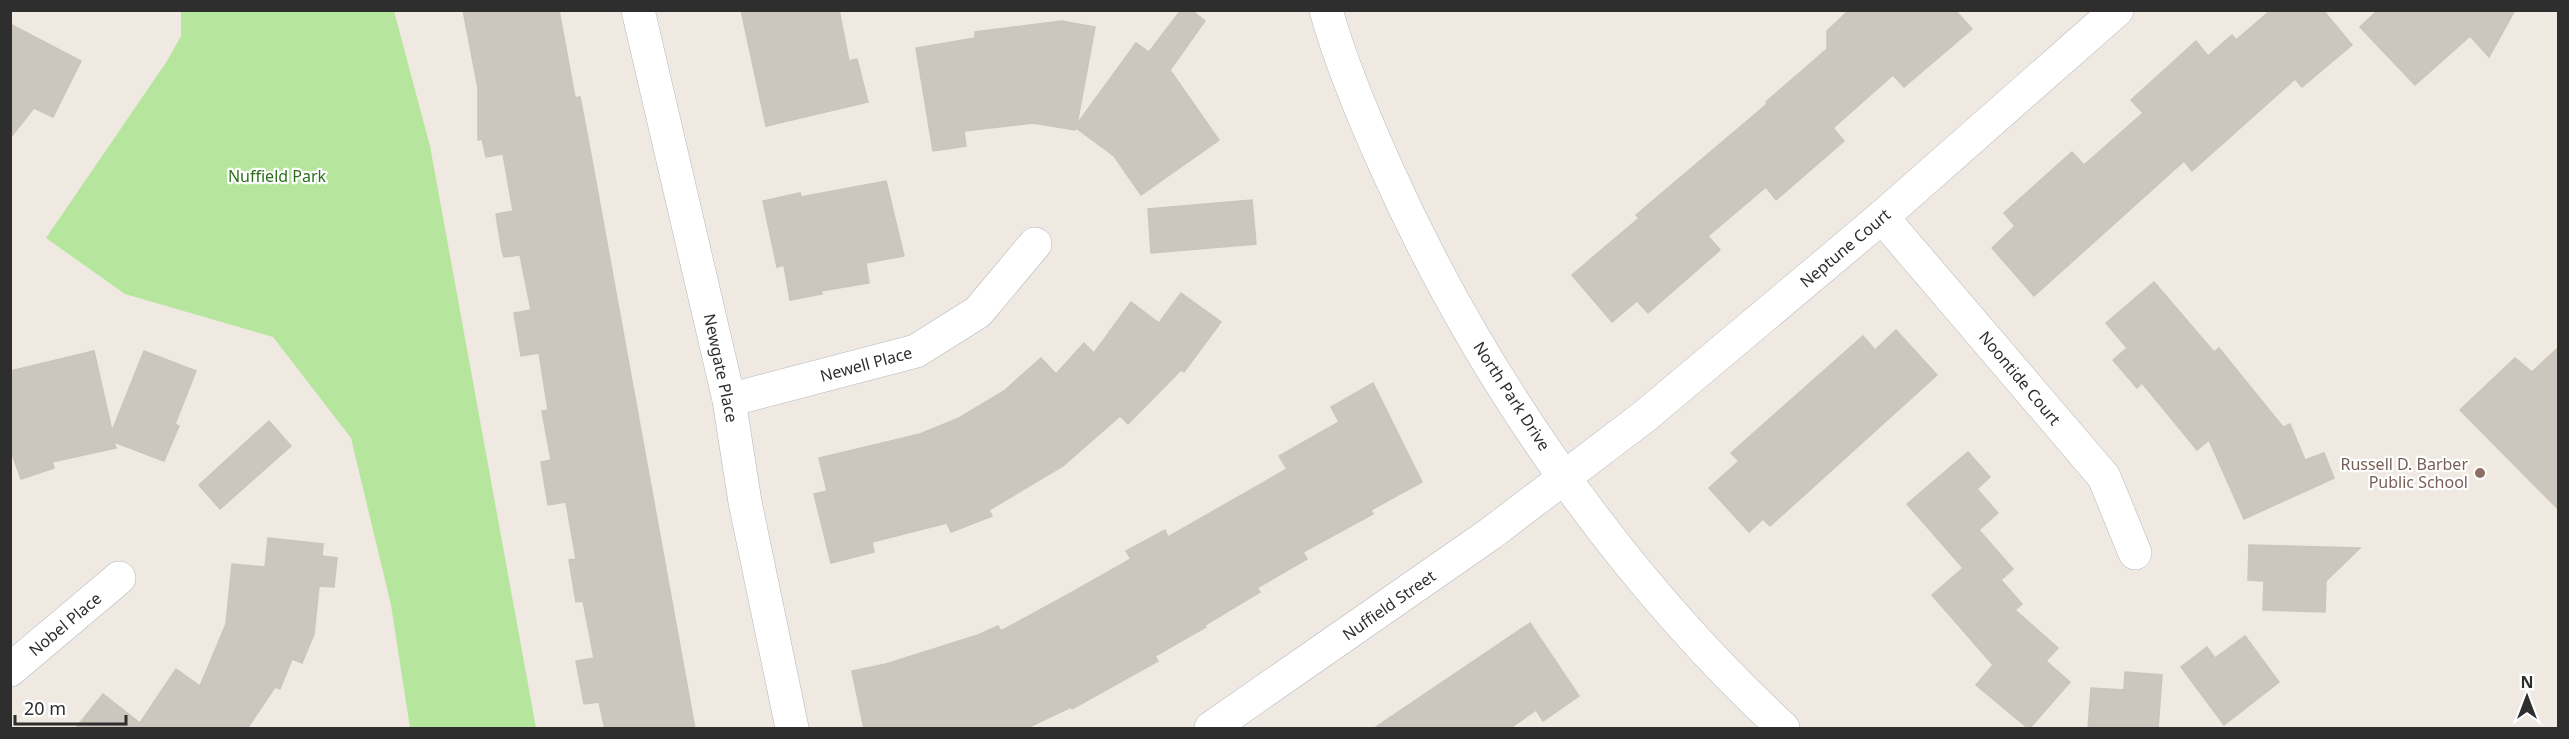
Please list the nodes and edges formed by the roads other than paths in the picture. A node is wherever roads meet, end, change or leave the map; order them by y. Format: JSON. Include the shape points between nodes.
{"nodes":[{"id":1,"x":638,"y":10,"type":"edge"},
{"id":2,"x":1326,"y":10,"type":"edge"},
{"id":3,"x":2117,"y":10,"type":"edge"},
{"id":4,"x":1882,"y":217,"type":"junction"},
{"id":5,"x":1035,"y":244,"type":"dead end"},
{"id":6,"x":729,"y":400,"type":"junction"},
{"id":7,"x":1565,"y":477,"type":"junction"},
{"id":8,"x":2134,"y":553,"type":"dead end"},
{"id":9,"x":119,"y":579,"type":"dead end"},
{"id":10,"x":10,"y":670,"type":"edge"},
{"id":11,"x":792,"y":729,"type":"edge"},
{"id":12,"x":1211,"y":729,"type":"edge"},
{"id":13,"x":1783,"y":729,"type":"edge"}],
"edges":[{"from":1,"to":6,"type":"street","name":"Newgate Place"},
{"from":2,"to":7,"type":"street","name":"North Park Drive","via":[[1363,115],[1450,297],[1495,374]]},
{"from":3,"to":4,"type":"street","name":"Neptune Court"},
{"from":4,"to":7,"type":"street","name":"Neptune Court","via":[[1645,416]]},
{"from":4,"to":8,"type":"street","name":"Noontide Court","via":[[2104,477]]},
{"from":5,"to":6,"type":"street","name":"Newell Place","via":[[978,312],[916,351]]},
{"from":6,"to":11,"type":"street","name":"Newgate Place","via":[[745,502]]},
{"from":7,"to":12,"type":"street","name":"Nuffield Street"},
{"from":7,"to":13,"type":"street","name":"North Park Drive","via":[[1668,611]]},
{"from":9,"to":10,"type":"street","name":"Nobel Place"}]}
